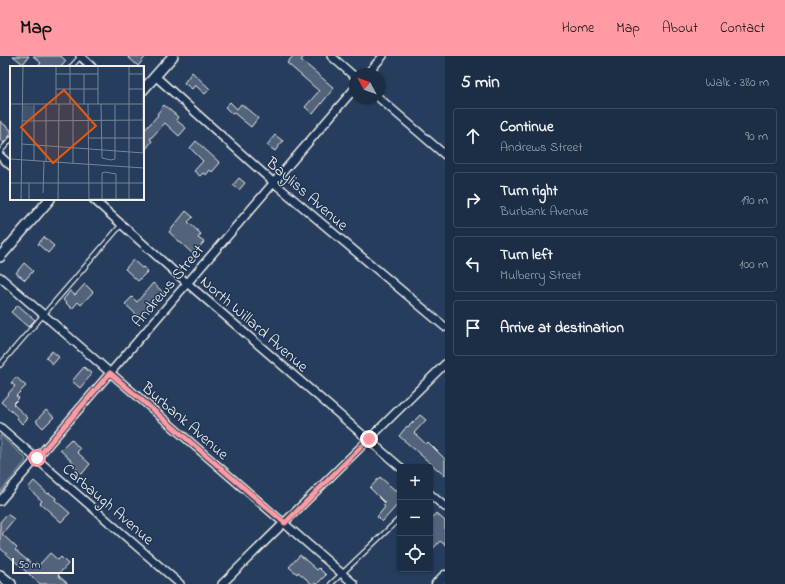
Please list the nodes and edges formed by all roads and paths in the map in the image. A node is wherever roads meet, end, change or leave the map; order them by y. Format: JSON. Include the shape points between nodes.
{"nodes":[{"id":1,"x":80,"y":56,"type":"edge"},
{"id":2,"x":173,"y":56,"type":"edge"},
{"id":3,"x":331,"y":56,"type":"edge"},
{"id":4,"x":383,"y":56,"type":"edge"},
{"id":5,"x":72,"y":66,"type":"edge"},
{"id":6,"x":91,"y":66,"type":"edge"},
{"id":7,"x":372,"y":68,"type":"edge"},
{"id":8,"x":349,"y":72,"type":"edge"},
{"id":9,"x":155,"y":76,"type":"junction"},
{"id":10,"x":144,"y":89,"type":"edge"},
{"id":11,"x":349,"y":95,"type":"edge"},
{"id":12,"x":385,"y":103,"type":"edge"},
{"id":13,"x":10,"y":140,"type":"edge"},
{"id":14,"x":0,"y":152,"type":"edge"},
{"id":15,"x":445,"y":155,"type":"edge"},
{"id":16,"x":0,"y":156,"type":"edge"},
{"id":17,"x":10,"y":165,"type":"edge"},
{"id":18,"x":273,"y":182,"type":"junction"},
{"id":19,"x":48,"y":200,"type":"edge"},
{"id":20,"x":94,"y":200,"type":"edge"},
{"id":21,"x":122,"y":224,"type":"junction"},
{"id":22,"x":0,"y":257,"type":"edge"},
{"id":23,"x":0,"y":277,"type":"edge"},
{"id":24,"x":187,"y":283,"type":"junction"},
{"id":25,"x":43,"y":314,"type":"junction"},
{"id":26,"x":445,"y":327,"type":"edge"},
{"id":27,"x":445,"y":364,"type":"edge"},
{"id":28,"x":0,"y":365,"type":"edge"},
{"id":29,"x":110,"y":373,"type":"junction"},
{"id":30,"x":0,"y":427,"type":"edge"},
{"id":31,"x":369,"y":439,"type":"junction"},
{"id":32,"x":37,"y":458,"type":"junction"},
{"id":33,"x":397,"y":464,"type":"edge"},
{"id":34,"x":433,"y":497,"type":"edge"},
{"id":35,"x":0,"y":501,"type":"edge"},
{"id":36,"x":445,"y":507,"type":"edge"},
{"id":37,"x":397,"y":521,"type":"edge"},
{"id":38,"x":285,"y":523,"type":"junction"},
{"id":39,"x":342,"y":573,"type":"junction"},
{"id":40,"x":0,"y":575,"type":"edge"},
{"id":41,"x":445,"y":576,"type":"edge"},
{"id":42,"x":11,"y":584,"type":"edge"},
{"id":43,"x":180,"y":584,"type":"edge"},
{"id":44,"x":222,"y":584,"type":"edge"},
{"id":45,"x":331,"y":584,"type":"edge"},
{"id":46,"x":354,"y":584,"type":"edge"},
{"id":47,"x":437,"y":584,"type":"edge"}],
"edges":[{"from":1,"to":5,"type":"lane"},
{"from":1,"to":6,"type":"street"},
{"from":2,"to":9,"type":"main road"},
{"from":3,"to":8,"type":"street"},
{"from":4,"to":7,"type":"street"},
{"from":9,"to":10,"type":"main road"},
{"from":9,"to":18,"type":"street","name":"Bayliss Avenue"},
{"from":11,"to":18,"type":"street","name":"Andrews Street"},
{"from":12,"to":15,"type":"street"},
{"from":13,"to":14,"type":"lane"},
{"from":16,"to":17,"type":"street"},
{"from":18,"to":24,"type":"street","name":"Andrews Street"},
{"from":18,"to":26,"type":"street","name":"Bayliss Avenue"},
{"from":19,"to":22,"type":"main road"},
{"from":20,"to":21,"type":"street","name":"North Willard Avenue"},
{"from":21,"to":24,"type":"street","name":"North Willard Avenue"},
{"from":21,"to":25,"type":"lane"},
{"from":23,"to":25,"type":"street","name":"Burbank Avenue"},
{"from":24,"to":29,"type":"street","name":"Andrews Street"},
{"from":24,"to":31,"type":"street","name":"North Willard Avenue"},
{"from":25,"to":28,"type":"lane"},
{"from":25,"to":29,"type":"street","name":"Burbank Avenue"},
{"from":27,"to":31,"type":"street"},
{"from":29,"to":32,"type":"street","name":"Andrews Street"},
{"from":29,"to":38,"type":"street","name":"Burbank Avenue"},
{"from":30,"to":32,"type":"street","name":"Carbaugh Avenue"},
{"from":31,"to":33,"type":"street","name":"North Willard Avenue"},
{"from":31,"to":38,"type":"street"},
{"from":32,"to":35,"type":"street","name":"Andrews Street"},
{"from":32,"to":43,"type":"street","name":"Carbaugh Avenue"},
{"from":34,"to":36,"type":"street"},
{"from":37,"to":39,"type":"lane"},
{"from":38,"to":39,"type":"street","name":"Burbank Avenue"},
{"from":38,"to":44,"type":"street"},
{"from":39,"to":45,"type":"lane"},
{"from":39,"to":46,"type":"street","name":"Burbank Avenue"},
{"from":40,"to":42,"type":"main road"},
{"from":41,"to":47,"type":"main road"}]}
